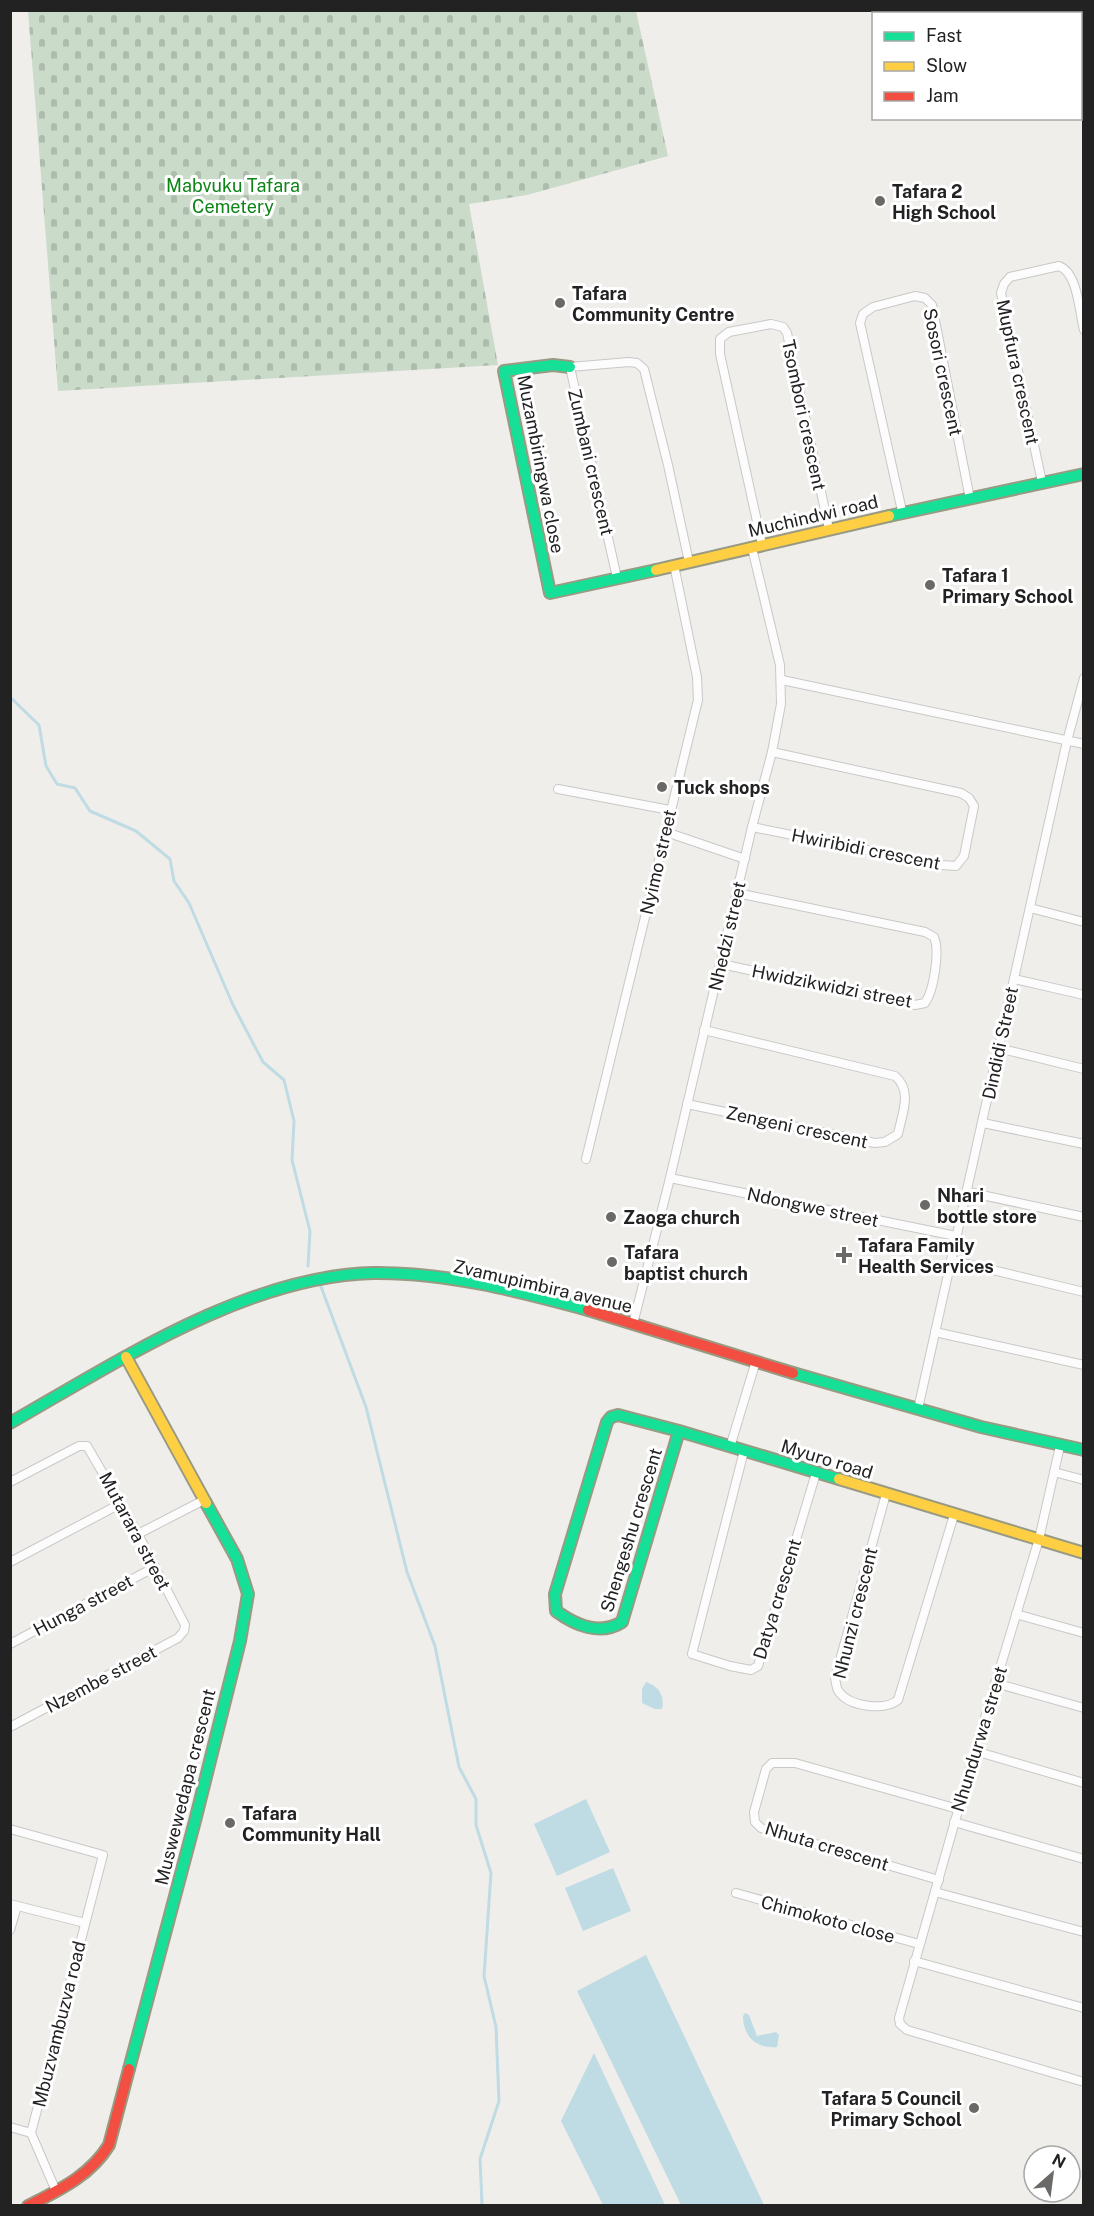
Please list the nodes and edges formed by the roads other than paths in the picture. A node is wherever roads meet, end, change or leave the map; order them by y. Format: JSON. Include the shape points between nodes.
{"nodes":[{"id":1,"x":1083,"y":330,"type":"edge"},
{"id":2,"x":570,"y":367,"type":"junction"},
{"id":3,"x":1083,"y":474,"type":"edge"},
{"id":4,"x":1042,"y":482,"type":"junction"},
{"id":5,"x":970,"y":499,"type":"junction"},
{"id":6,"x":902,"y":512,"type":"junction"},
{"id":7,"x":829,"y":529,"type":"junction"},
{"id":8,"x":757,"y":546,"type":"junction"},
{"id":9,"x":689,"y":562,"type":"junction"},
{"id":10,"x":674,"y":565,"type":"junction"},
{"id":11,"x":617,"y":578,"type":"junction"},
{"id":12,"x":550,"y":593,"type":"joint"},
{"id":13,"x":1083,"y":678,"type":"edge"},
{"id":14,"x":782,"y":680,"type":"junction"},
{"id":15,"x":1067,"y":741,"type":"junction"},
{"id":16,"x":1083,"y":744,"type":"edge"},
{"id":17,"x":772,"y":752,"type":"junction"},
{"id":18,"x":558,"y":789,"type":"dead end"},
{"id":19,"x":670,"y":810,"type":"junction"},
{"id":20,"x":752,"y":827,"type":"junction"},
{"id":21,"x":666,"y":832,"type":"junction"},
{"id":22,"x":745,"y":859,"type":"junction"},
{"id":23,"x":737,"y":893,"type":"junction"},
{"id":24,"x":1030,"y":909,"type":"junction"},
{"id":25,"x":1083,"y":922,"type":"edge"},
{"id":26,"x":721,"y":964,"type":"junction"},
{"id":27,"x":1014,"y":979,"type":"junction"},
{"id":28,"x":1083,"y":995,"type":"edge"},
{"id":29,"x":705,"y":1030,"type":"junction"},
{"id":30,"x":998,"y":1048,"type":"junction"},
{"id":31,"x":1083,"y":1069,"type":"edge"},
{"id":32,"x":687,"y":1104,"type":"junction"},
{"id":33,"x":983,"y":1123,"type":"junction"},
{"id":34,"x":1083,"y":1144,"type":"edge"},
{"id":35,"x":586,"y":1158,"type":"dead end"},
{"id":36,"x":670,"y":1178,"type":"junction"},
{"id":37,"x":968,"y":1192,"type":"junction"},
{"id":38,"x":1083,"y":1218,"type":"edge"},
{"id":39,"x":956,"y":1236,"type":"junction"},
{"id":40,"x":951,"y":1260,"type":"junction"},
{"id":41,"x":1083,"y":1292,"type":"edge"},
{"id":42,"x":633,"y":1324,"type":"junction"},
{"id":43,"x":935,"y":1332,"type":"junction"},
{"id":44,"x":126,"y":1357,"type":"junction"},
{"id":45,"x":756,"y":1361,"type":"junction"},
{"id":46,"x":1083,"y":1365,"type":"edge"},
{"id":47,"x":918,"y":1409,"type":"junction"},
{"id":48,"x":608,"y":1422,"type":"joint"},
{"id":49,"x":10,"y":1423,"type":"edge"},
{"id":50,"x":679,"y":1431,"type":"junction"},
{"id":51,"x":1060,"y":1446,"type":"junction"},
{"id":52,"x":730,"y":1447,"type":"junction"},
{"id":53,"x":1083,"y":1450,"type":"edge"},
{"id":54,"x":744,"y":1451,"type":"junction"},
{"id":55,"x":1054,"y":1472,"type":"junction"},
{"id":56,"x":816,"y":1473,"type":"junction"},
{"id":57,"x":1083,"y":1480,"type":"edge"},
{"id":58,"x":10,"y":1482,"type":"edge"},
{"id":59,"x":886,"y":1494,"type":"junction"},
{"id":60,"x":204,"y":1500,"type":"junction"},
{"id":61,"x":120,"y":1504,"type":"junction"},
{"id":62,"x":954,"y":1515,"type":"junction"},
{"id":63,"x":138,"y":1534,"type":"junction"},
{"id":64,"x":1038,"y":1539,"type":"junction"},
{"id":65,"x":1083,"y":1553,"type":"edge"},
{"id":66,"x":10,"y":1562,"type":"edge"},
{"id":67,"x":155,"y":1567,"type":"junction"},
{"id":68,"x":1016,"y":1614,"type":"junction"},
{"id":69,"x":185,"y":1626,"type":"joint"},
{"id":70,"x":1083,"y":1633,"type":"edge"},
{"id":71,"x":10,"y":1644,"type":"edge"},
{"id":72,"x":995,"y":1683,"type":"junction"},
{"id":73,"x":1083,"y":1708,"type":"edge"},
{"id":74,"x":10,"y":1726,"type":"edge"},
{"id":75,"x":975,"y":1751,"type":"junction"},
{"id":76,"x":1083,"y":1783,"type":"edge"},
{"id":77,"x":958,"y":1809,"type":"junction"},
{"id":78,"x":954,"y":1822,"type":"junction"},
{"id":79,"x":10,"y":1829,"type":"edge"},
{"id":80,"x":1083,"y":1859,"type":"edge"},
{"id":81,"x":939,"y":1880,"type":"junction"},
{"id":82,"x":935,"y":1892,"type":"junction"},
{"id":83,"x":736,"y":1893,"type":"dead end"},
{"id":84,"x":14,"y":1905,"type":"edge"},
{"id":85,"x":85,"y":1923,"type":"junction"},
{"id":86,"x":10,"y":1930,"type":"edge"},
{"id":87,"x":1083,"y":1932,"type":"edge"},
{"id":88,"x":919,"y":1944,"type":"junction"},
{"id":89,"x":914,"y":1961,"type":"junction"},
{"id":90,"x":1083,"y":2008,"type":"edge"},
{"id":91,"x":1083,"y":2082,"type":"edge"},
{"id":92,"x":10,"y":2127,"type":"edge"},
{"id":93,"x":31,"y":2133,"type":"junction"},
{"id":94,"x":56,"y":2191,"type":"junction"},
{"id":95,"x":28,"y":2205,"type":"edge"}],
"edges":[{"from":1,"to":4,"type":"street","name":"Mupfura crescent","via":[[1072,276],[1066,269],[1059,266],[1019,275],[1004,284],[1000,293]]},
{"from":2,"to":9,"type":"street","name":"Zumbani crescent","via":[[629,362],[644,369]]},
{"from":2,"to":11,"type":"street","name":"Zumbani crescent"},
{"from":2,"to":12,"type":"street","name":"Muzambiringwa close","via":[[504,370]]},
{"from":3,"to":4,"type":"street","name":"Muchindwi road"},
{"from":4,"to":5,"type":"street","name":"Muchindwi road"},
{"from":5,"to":6,"type":"street","name":"Muchindwi road"},
{"from":5,"to":6,"type":"street","name":"Sosori crescent","via":[[932,305],[915,296],[873,307],[863,314],[860,323]]},
{"from":6,"to":7,"type":"street","name":"Muchindwi road"},
{"from":7,"to":8,"type":"street","name":"Muchindwi road"},
{"from":7,"to":8,"type":"street","name":"Tsombori crescent","via":[[787,333],[783,327],[771,324],[729,332],[720,339],[720,354]]},
{"from":8,"to":9,"type":"street","name":"Muchindwi road"},
{"from":8,"to":14,"type":"street","name":"Nhedzi street"},
{"from":9,"to":10,"type":"street","name":"Muchindwi road"},
{"from":10,"to":11,"type":"street","name":"Muchindwi road"},
{"from":10,"to":19,"type":"street","name":"Nyimo street","via":[[699,688]]},
{"from":11,"to":12,"type":"street","name":"Muchindwi road"},
{"from":13,"to":15,"type":"street","name":"Dindidi Street"},
{"from":14,"to":15,"type":"street"},
{"from":14,"to":17,"type":"street","name":"Nhedzi street"},
{"from":15,"to":16,"type":"street"},
{"from":15,"to":24,"type":"street","name":"Dindidi Street"},
{"from":17,"to":20,"type":"street","name":"Nhedzi street"},
{"from":17,"to":20,"type":"street","name":"Hwiribidi crescent","via":[[961,793],[974,806],[964,856],[956,866],[942,865]]},
{"from":18,"to":19,"type":"street"},
{"from":19,"to":21,"type":"street","name":"Nyimo street"},
{"from":20,"to":22,"type":"street","name":"Nhedzi street"},
{"from":21,"to":22,"type":"street"},
{"from":21,"to":35,"type":"street","name":"Nyimo street"},
{"from":22,"to":23,"type":"street","name":"Nhedzi street"},
{"from":23,"to":26,"type":"street","name":"Nhedzi street"},
{"from":23,"to":26,"type":"street","name":"Hwidzikwidzi street","via":[[925,932],[934,937],[937,945],[930,994],[925,1003],[915,1005]]},
{"from":24,"to":25,"type":"street"},
{"from":24,"to":27,"type":"street","name":"Dindidi Street"},
{"from":26,"to":29,"type":"street","name":"Nhedzi street"},
{"from":27,"to":28,"type":"street"},
{"from":27,"to":30,"type":"street","name":"Dindidi Street"},
{"from":29,"to":32,"type":"street","name":"Nhedzi street"},
{"from":29,"to":32,"type":"street","name":"Zengeni crescent","via":[[895,1076],[905,1090],[906,1101],[897,1134],[875,1143]]},
{"from":30,"to":31,"type":"street"},
{"from":30,"to":33,"type":"street","name":"Dindidi Street"},
{"from":32,"to":36,"type":"street","name":"Nhedzi street"},
{"from":33,"to":34,"type":"street"},
{"from":33,"to":37,"type":"street","name":"Dindidi Street"},
{"from":36,"to":39,"type":"street","name":"Ndongwe street"},
{"from":36,"to":42,"type":"street","name":"Nhedzi street"},
{"from":37,"to":38,"type":"street"},
{"from":37,"to":39,"type":"street","name":"Dindidi Street"},
{"from":39,"to":40,"type":"street","name":"Dindidi Street"},
{"from":40,"to":41,"type":"street"},
{"from":40,"to":43,"type":"street","name":"Dindidi Street"},
{"from":42,"to":44,"type":"street","name":"Zvamupimbira avenue","via":[[555,1301],[463,1281],[365,1273],[317,1279],[263,1294],[209,1315]]},
{"from":42,"to":45,"type":"street","name":"Zvamupimbira avenue"},
{"from":43,"to":46,"type":"street"},
{"from":43,"to":47,"type":"street","name":"Dindidi Street"},
{"from":44,"to":49,"type":"street","name":"Zvamupimbira avenue"},
{"from":44,"to":60,"type":"street","name":"Muswewedapa crescent"},
{"from":45,"to":47,"type":"street","name":"Zvamupimbira avenue"},
{"from":45,"to":52,"type":"street"},
{"from":47,"to":51,"type":"street","name":"Zvamupimbira avenue"},
{"from":48,"to":50,"type":"street","name":"Myuro road","via":[[618,1415]]},
{"from":48,"to":50,"type":"street","name":"Shengeshu crescent","via":[[555,1594],[556,1611],[590,1627],[609,1629],[622,1622]]},
{"from":50,"to":52,"type":"street","name":"Myuro road"},
{"from":51,"to":53,"type":"street","name":"Zvamupimbira avenue"},
{"from":51,"to":55,"type":"street","name":"Nhundurwa street"},
{"from":52,"to":54,"type":"street","name":"Myuro road"},
{"from":54,"to":56,"type":"street","name":"Myuro road"},
{"from":54,"to":56,"type":"street","name":"Datya crescent","via":[[692,1654],[730,1666],[751,1670],[758,1666]]},
{"from":55,"to":57,"type":"street"},
{"from":55,"to":64,"type":"street","name":"Nhundurwa street"},
{"from":56,"to":59,"type":"street","name":"Myuro road"},
{"from":58,"to":61,"type":"street","name":"Mutarara street","via":[[79,1446],[87,1446]]},
{"from":59,"to":62,"type":"street","name":"Myuro road"},
{"from":59,"to":62,"type":"street","name":"Nhunzi crescent","via":[[835,1678],[838,1691],[855,1702],[875,1706],[898,1700]]},
{"from":60,"to":63,"type":"street"},
{"from":60,"to":94,"type":"street","name":"Muswewedapa crescent","via":[[246,1581],[248,1594],[242,1631],[109,2145],[93,2169]]},
{"from":61,"to":63,"type":"street","name":"Mutarara street"},
{"from":61,"to":66,"type":"street"},
{"from":62,"to":64,"type":"street","name":"Myuro road"},
{"from":63,"to":67,"type":"street","name":"Mutarara street"},
{"from":64,"to":65,"type":"street","name":"Myuro road"},
{"from":64,"to":68,"type":"street","name":"Nhundurwa street"},
{"from":67,"to":69,"type":"street","name":"Mutarara street"},
{"from":67,"to":71,"type":"street","name":"Hunga street"},
{"from":68,"to":70,"type":"street"},
{"from":68,"to":72,"type":"street","name":"Nhundurwa street"},
{"from":69,"to":74,"type":"street","name":"Nzembe street","via":[[178,1638]]},
{"from":72,"to":73,"type":"street"},
{"from":72,"to":75,"type":"street","name":"Nhundurwa street"},
{"from":75,"to":76,"type":"street"},
{"from":75,"to":77,"type":"street","name":"Nhundurwa street"},
{"from":77,"to":78,"type":"street","name":"Nhundurwa street"},
{"from":77,"to":81,"type":"street","name":"Nhuta crescent","via":[[795,1763],[772,1763],[766,1769],[754,1812],[755,1822],[761,1828]]},
{"from":78,"to":80,"type":"street"},
{"from":78,"to":81,"type":"street","name":"Nhundurwa street"},
{"from":79,"to":85,"type":"street","name":"Mbuzvambuzva road","via":[[103,1855]]},
{"from":81,"to":82,"type":"street","name":"Nhundurwa street"},
{"from":82,"to":87,"type":"street"},
{"from":82,"to":88,"type":"street","name":"Nhundurwa street"},
{"from":83,"to":88,"type":"street","name":"Chimokoto close"},
{"from":84,"to":85,"type":"street"},
{"from":84,"to":86,"type":"street"},
{"from":85,"to":93,"type":"street","name":"Mbuzvambuzva road"},
{"from":88,"to":89,"type":"street","name":"Nhundurwa street"},
{"from":89,"to":90,"type":"street"},
{"from":89,"to":91,"type":"street","name":"Nhundurwa street","via":[[899,2018],[907,2030]]},
{"from":92,"to":93,"type":"street"},
{"from":93,"to":94,"type":"street"},
{"from":94,"to":95,"type":"street","name":"Muswewedapa crescent"}]}
